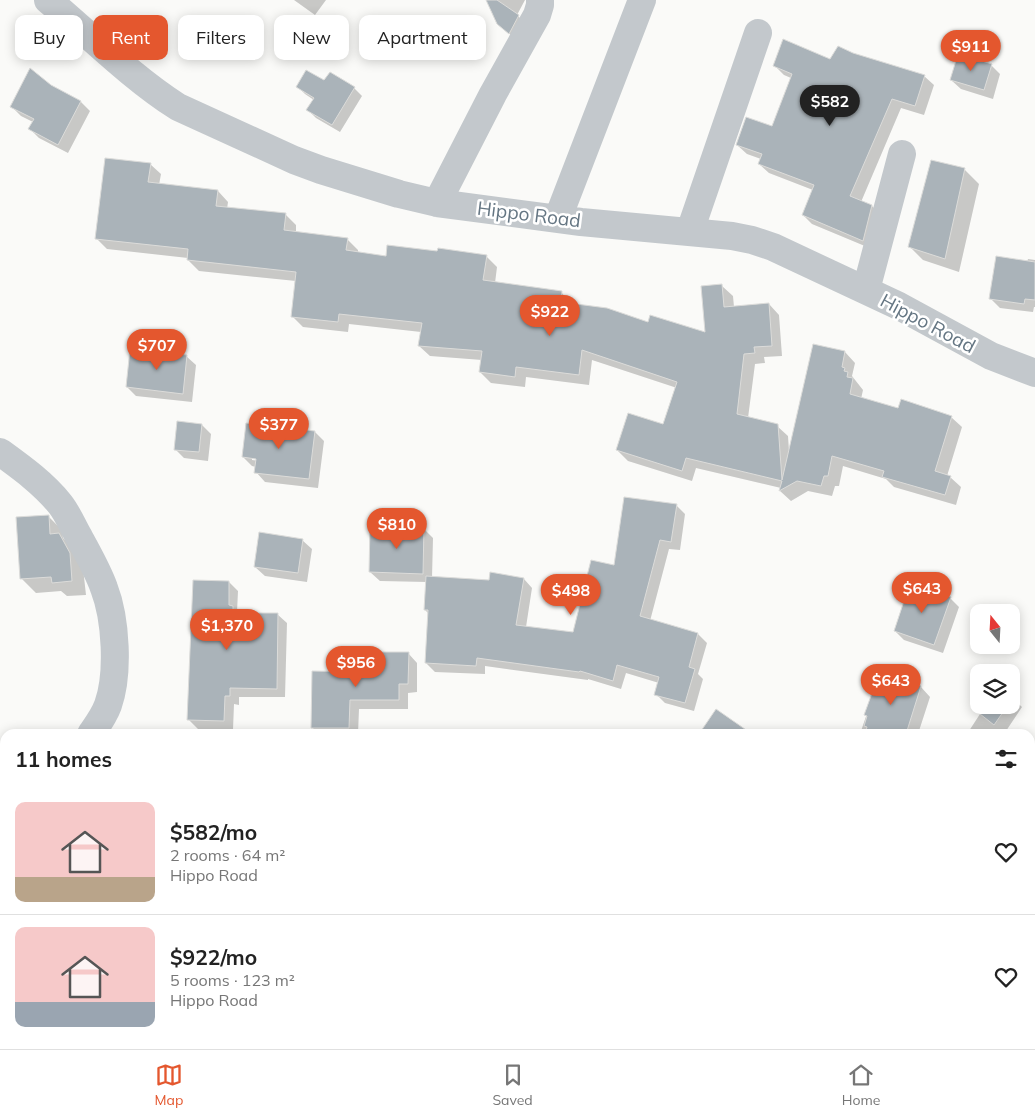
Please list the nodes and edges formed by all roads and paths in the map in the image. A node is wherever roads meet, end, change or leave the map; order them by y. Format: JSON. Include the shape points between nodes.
{"nodes":[{"id":1,"x":48,"y":0,"type":"edge"},
{"id":2,"x":540,"y":0,"type":"edge"},
{"id":3,"x":642,"y":0,"type":"edge"},
{"id":4,"x":758,"y":33,"type":"dead end"},
{"id":5,"x":902,"y":154,"type":"dead end"},
{"id":6,"x":438,"y":202,"type":"junction"},
{"id":7,"x":558,"y":218,"type":"junction"},
{"id":8,"x":690,"y":231,"type":"junction"},
{"id":9,"x":866,"y":290,"type":"junction"},
{"id":10,"x":1035,"y":373,"type":"edge"},
{"id":11,"x":0,"y":452,"type":"edge"},
{"id":12,"x":95,"y":729,"type":"edge"}],
"edges":[{"from":1,"to":6,"type":"street","name":"Hippo Road","via":[[112,57],[186,110],[321,170],[399,194]]},
{"from":2,"to":6,"type":"street","via":[[537,15]]},
{"from":3,"to":7,"type":"street"},
{"from":4,"to":8,"type":"street"},
{"from":5,"to":9,"type":"street"},
{"from":6,"to":7,"type":"street","name":"Hippo Road"},
{"from":7,"to":8,"type":"street","name":"Hippo Road"},
{"from":8,"to":9,"type":"street","name":"Hippo Road","via":[[732,236],[766,245]]},
{"from":9,"to":10,"type":"street","name":"Hippo Road","via":[[990,356]]},
{"from":11,"to":12,"type":"street","via":[[34,477],[61,506],[104,589],[112,618],[112,684],[108,704]]}]}
